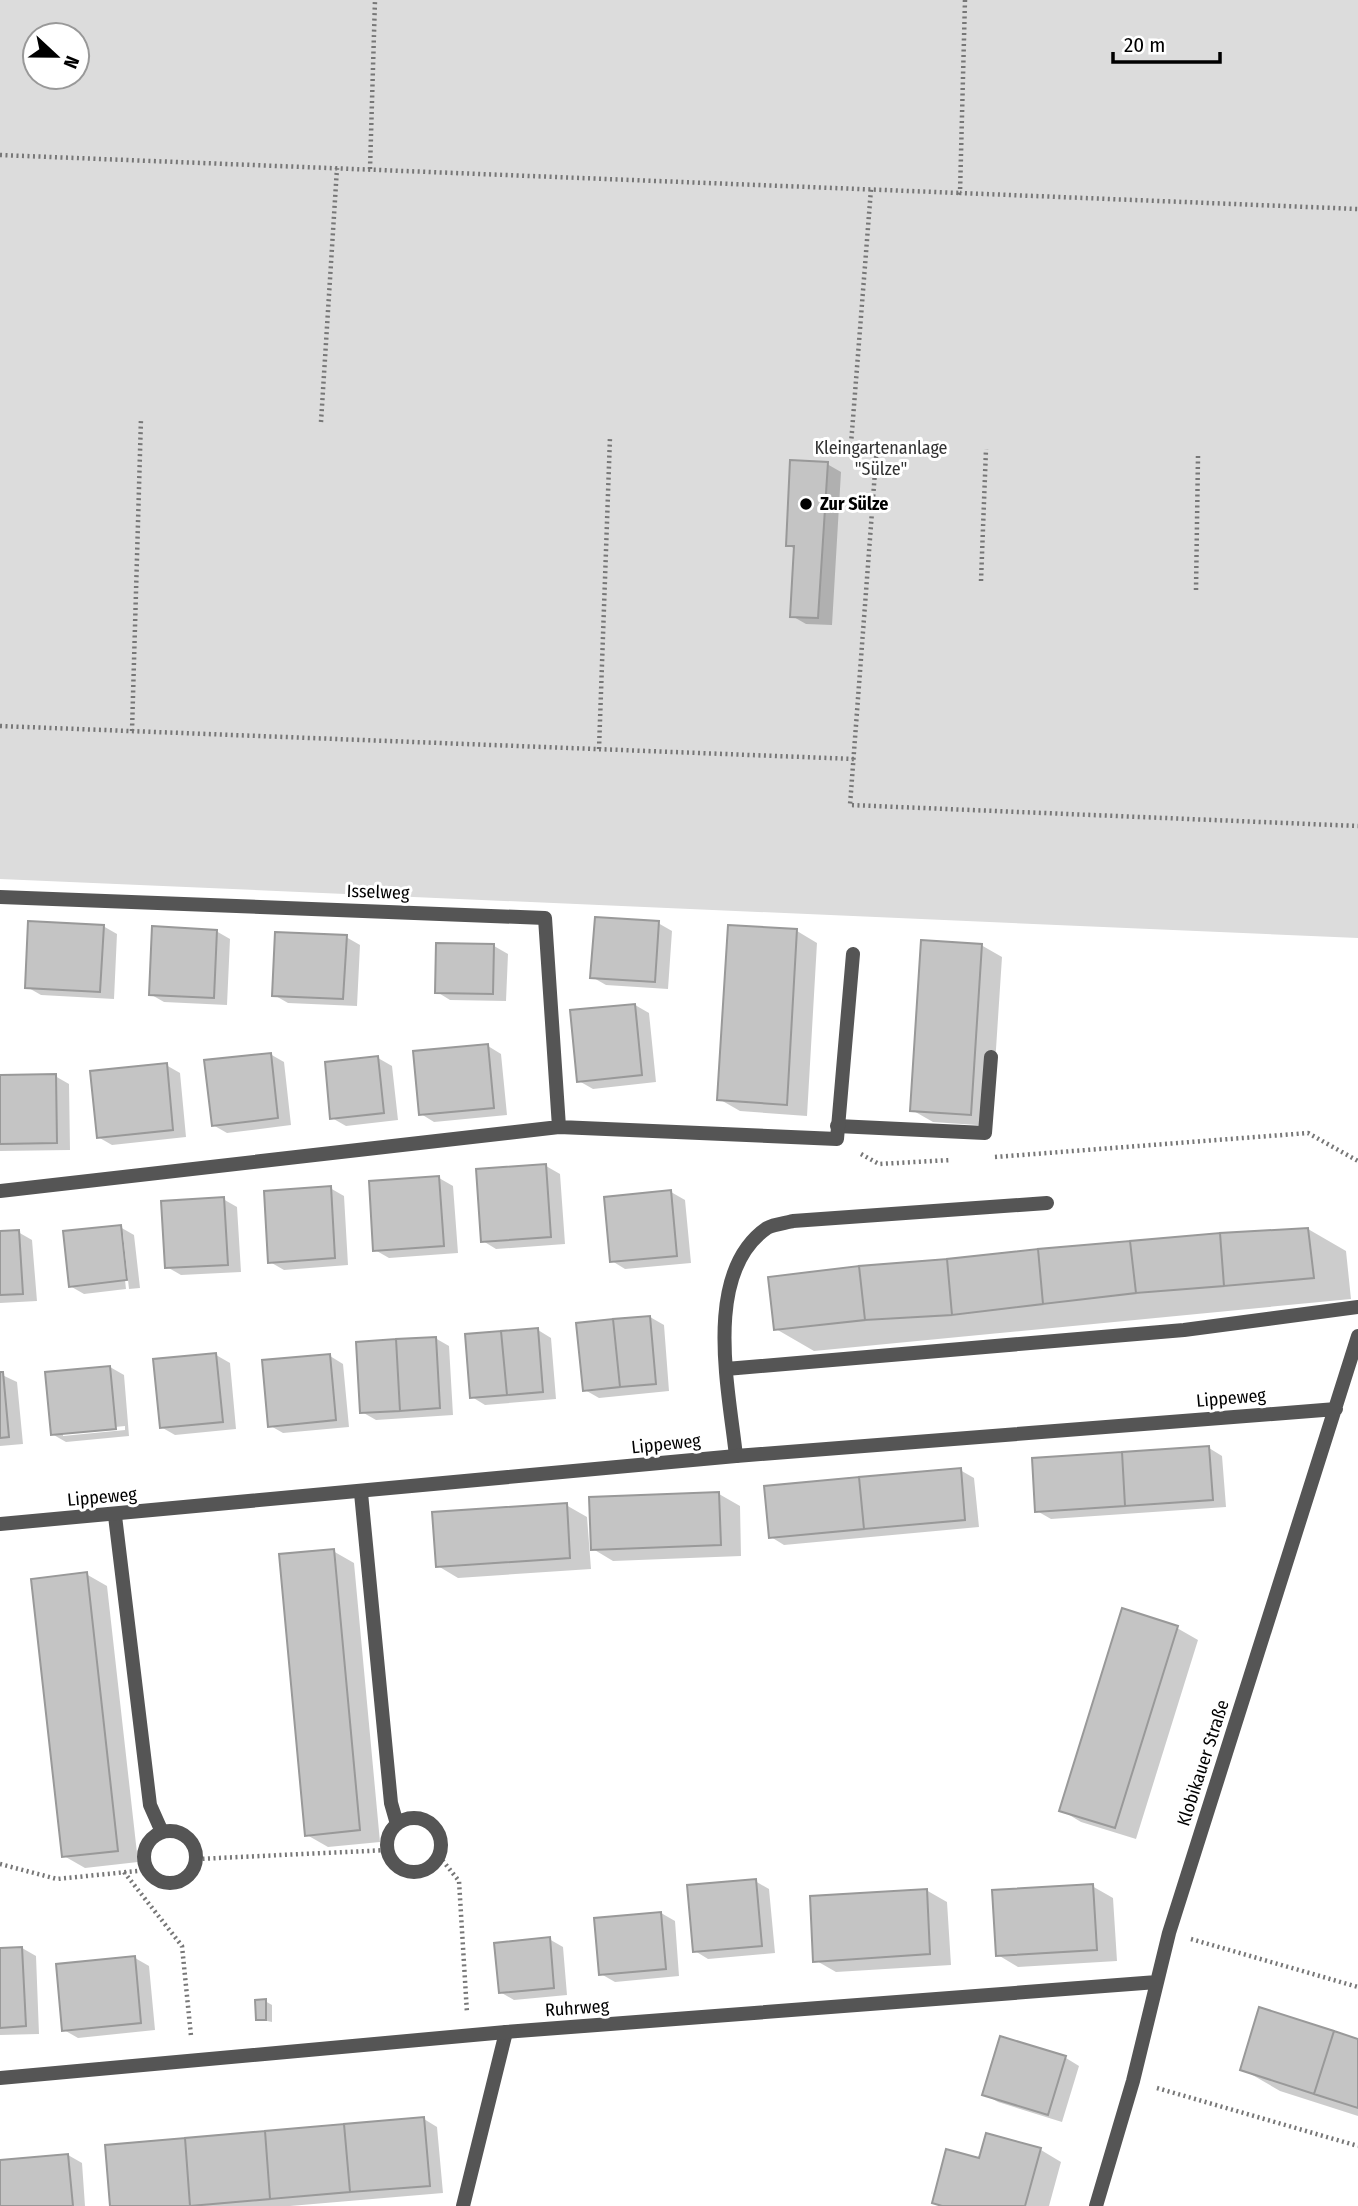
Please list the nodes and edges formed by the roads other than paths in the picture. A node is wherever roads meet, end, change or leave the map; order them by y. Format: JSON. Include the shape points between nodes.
{"nodes":[{"id":1,"x":0,"y":897,"type":"edge"},
{"id":2,"x":853,"y":954,"type":"dead end"},
{"id":3,"x":991,"y":1057,"type":"dead end"},
{"id":4,"x":559,"y":1127,"type":"junction"},
{"id":5,"x":837,"y":1133,"type":"junction"},
{"id":6,"x":0,"y":1191,"type":"edge"},
{"id":7,"x":1046,"y":1203,"type":"dead end"},
{"id":8,"x":1358,"y":1307,"type":"edge"},
{"id":9,"x":1358,"y":1336,"type":"edge"},
{"id":10,"x":726,"y":1369,"type":"junction"},
{"id":11,"x":1336,"y":1409,"type":"junction"},
{"id":12,"x":736,"y":1457,"type":"junction"},
{"id":13,"x":361,"y":1493,"type":"junction"},
{"id":14,"x":115,"y":1516,"type":"junction"},
{"id":15,"x":0,"y":1524,"type":"edge"},
{"id":16,"x":397,"y":1824,"type":"junction"},
{"id":17,"x":162,"y":1832,"type":"junction"},
{"id":18,"x":1157,"y":1982,"type":"junction"},
{"id":19,"x":506,"y":2032,"type":"junction"},
{"id":20,"x":0,"y":2078,"type":"edge"},
{"id":21,"x":463,"y":2206,"type":"edge"},
{"id":22,"x":1096,"y":2206,"type":"edge"}],
"edges":[{"from":1,"to":4,"type":"street","name":"Isselweg","via":[[545,918]]},
{"from":2,"to":5,"type":"street"},
{"from":3,"to":5,"type":"street","via":[[985,1133]]},
{"from":4,"to":5,"type":"street"},
{"from":4,"to":6,"type":"street"},
{"from":7,"to":10,"type":"street","via":[[793,1221],[768,1227],[736,1263],[727,1304]]},
{"from":8,"to":10,"type":"street","via":[[1184,1330]]},
{"from":9,"to":11,"type":"street","name":"Klobikauer Straße"},
{"from":10,"to":12,"type":"street"},
{"from":11,"to":12,"type":"street","name":"Lippeweg"},
{"from":11,"to":18,"type":"street","name":"Klobikauer Straße"},
{"from":12,"to":13,"type":"street","name":"Lippeweg"},
{"from":13,"to":14,"type":"street","name":"Lippeweg"},
{"from":13,"to":16,"type":"street","via":[[391,1803]]},
{"from":14,"to":15,"type":"street","name":"Lippeweg"},
{"from":14,"to":17,"type":"street","via":[[150,1805]]},
{"from":16,"to":16,"type":"street","via":[[416,1818],[431,1823],[440,1838],[439,1856],[426,1869],[412,1871],[397,1865],[388,1850]]},
{"from":17,"to":17,"type":"street","via":[[144,1853],[147,1870],[159,1881],[177,1883],[190,1875],[196,1850],[186,1836]]},
{"from":18,"to":19,"type":"street","name":"Ruhrweg"},
{"from":18,"to":22,"type":"street","name":"Klobikauer Straße"},
{"from":19,"to":20,"type":"street","name":"Ruhrweg"},
{"from":19,"to":21,"type":"street"}]}
